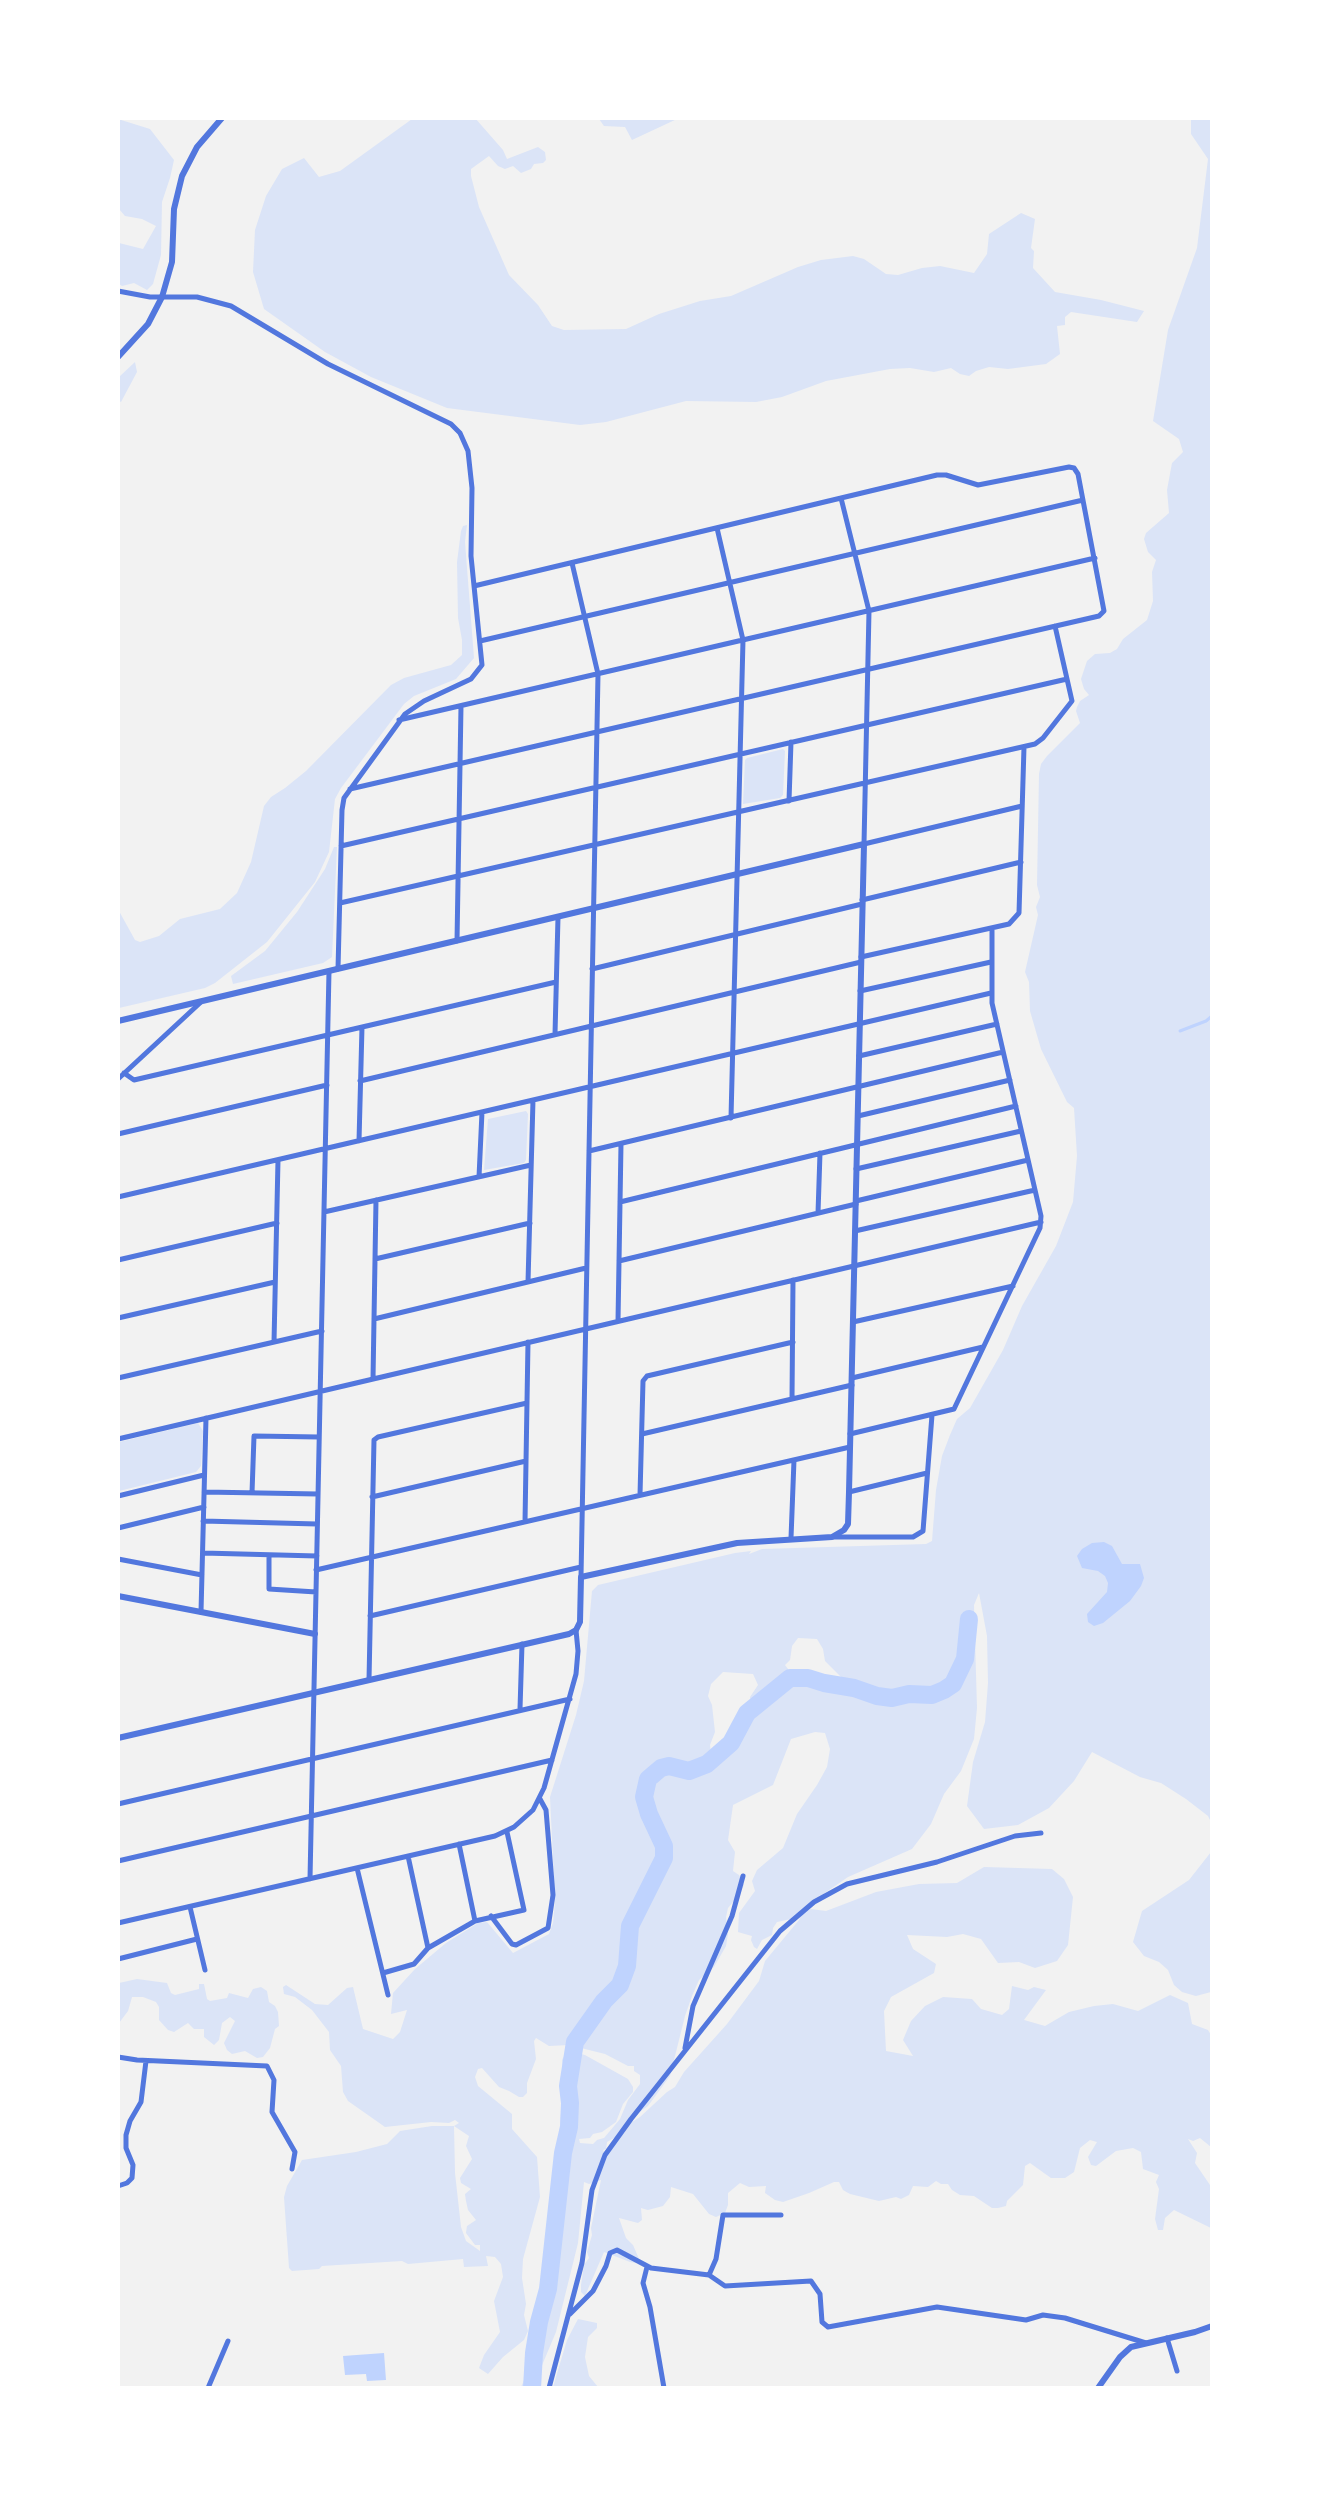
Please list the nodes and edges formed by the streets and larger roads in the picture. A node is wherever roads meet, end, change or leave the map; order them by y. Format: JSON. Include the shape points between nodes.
{"nodes":[{"id":1,"x":222,"y":118,"type":"edge"},
{"id":2,"x":118,"y":291,"type":"edge"},
{"id":3,"x":162,"y":297,"type":"junction"},
{"id":4,"x":118,"y":357,"type":"edge"},
{"id":5,"x":842,"y":498,"type":"junction"},
{"id":6,"x":1083,"y":500,"type":"junction"},
{"id":7,"x":717,"y":528,"type":"junction"},
{"id":8,"x":855,"y":554,"type":"junction"},
{"id":9,"x":1095,"y":558,"type":"junction"},
{"id":10,"x":572,"y":563,"type":"junction"},
{"id":11,"x":730,"y":583,"type":"junction"},
{"id":12,"x":474,"y":586,"type":"junction"},
{"id":13,"x":869,"y":611,"type":"junction"},
{"id":14,"x":584,"y":617,"type":"junction"},
{"id":15,"x":1055,"y":626,"type":"junction"},
{"id":16,"x":743,"y":640,"type":"junction"},
{"id":17,"x":480,"y":641,"type":"junction"},
{"id":18,"x":867,"y":669,"type":"junction"},
{"id":19,"x":598,"y":674,"type":"junction"},
{"id":20,"x":1067,"y":679,"type":"junction"},
{"id":21,"x":741,"y":699,"type":"junction"},
{"id":22,"x":461,"y":706,"type":"junction"},
{"id":23,"x":399,"y":720,"type":"junction"},
{"id":24,"x":866,"y":725,"type":"junction"},
{"id":25,"x":596,"y":732,"type":"junction"},
{"id":26,"x":791,"y":742,"type":"junction"},
{"id":27,"x":1024,"y":747,"type":"junction"},
{"id":28,"x":740,"y":754,"type":"junction"},
{"id":29,"x":460,"y":764,"type":"junction"},
{"id":30,"x":865,"y":784,"type":"junction"},
{"id":31,"x":595,"y":787,"type":"junction"},
{"id":32,"x":350,"y":789,"type":"junction"},
{"id":33,"x":789,"y":801,"type":"junction"},
{"id":34,"x":1022,"y":806,"type":"junction"},
{"id":35,"x":739,"y":813,"type":"junction"},
{"id":36,"x":458,"y":819,"type":"junction"},
{"id":37,"x":864,"y":844,"type":"junction"},
{"id":38,"x":594,"y":845,"type":"junction"},
{"id":39,"x":341,"y":846,"type":"junction"},
{"id":40,"x":1021,"y":862,"type":"junction"},
{"id":41,"x":737,"y":874,"type":"junction"},
{"id":42,"x":458,"y":876,"type":"junction"},
{"id":43,"x":862,"y":902,"type":"junction"},
{"id":44,"x":340,"y":903,"type":"junction"},
{"id":45,"x":593,"y":909,"type":"junction"},
{"id":46,"x":558,"y":917,"type":"junction"},
{"id":47,"x":992,"y":928,"type":"junction"},
{"id":48,"x":736,"y":935,"type":"junction"},
{"id":49,"x":457,"y":941,"type":"junction"},
{"id":50,"x":861,"y":959,"type":"junction"},
{"id":51,"x":991,"y":962,"type":"junction"},
{"id":52,"x":338,"y":969,"type":"junction"},
{"id":53,"x":592,"y":969,"type":"junction"},
{"id":54,"x":329,"y":971,"type":"junction"},
{"id":55,"x":556,"y":982,"type":"junction"},
{"id":56,"x":860,"y":991,"type":"junction"},
{"id":57,"x":734,"y":992,"type":"junction"},
{"id":58,"x":991,"y":993,"type":"junction"},
{"id":59,"x":201,"y":1002,"type":"junction"},
{"id":60,"x":118,"y":1021,"type":"edge"},
{"id":61,"x":860,"y":1024,"type":"junction"},
{"id":62,"x":997,"y":1024,"type":"junction"},
{"id":63,"x":591,"y":1026,"type":"junction"},
{"id":64,"x":362,"y":1027,"type":"junction"},
{"id":65,"x":328,"y":1035,"type":"junction"},
{"id":66,"x":555,"y":1035,"type":"junction"},
{"id":67,"x":1003,"y":1052,"type":"junction"},
{"id":68,"x":733,"y":1054,"type":"junction"},
{"id":69,"x":859,"y":1056,"type":"junction"},
{"id":70,"x":124,"y":1073,"type":"junction"},
{"id":71,"x":118,"y":1079,"type":"edge"},
{"id":72,"x":1010,"y":1080,"type":"junction"},
{"id":73,"x":360,"y":1081,"type":"junction"},
{"id":74,"x":327,"y":1085,"type":"junction"},
{"id":75,"x":590,"y":1087,"type":"junction"},
{"id":76,"x":858,"y":1087,"type":"junction"},
{"id":77,"x":533,"y":1100,"type":"junction"},
{"id":78,"x":1016,"y":1106,"type":"junction"},
{"id":79,"x":482,"y":1112,"type":"junction"},
{"id":80,"x":858,"y":1116,"type":"junction"},
{"id":81,"x":731,"y":1118,"type":"junction"},
{"id":82,"x":1021,"y":1131,"type":"junction"},
{"id":83,"x":118,"y":1134,"type":"edge"},
{"id":84,"x":359,"y":1141,"type":"junction"},
{"id":85,"x":621,"y":1144,"type":"junction"},
{"id":86,"x":857,"y":1144,"type":"junction"},
{"id":87,"x":326,"y":1149,"type":"junction"},
{"id":88,"x":589,"y":1151,"type":"junction"},
{"id":89,"x":820,"y":1153,"type":"junction"},
{"id":90,"x":278,"y":1160,"type":"junction"},
{"id":91,"x":1028,"y":1160,"type":"junction"},
{"id":92,"x":531,"y":1165,"type":"junction"},
{"id":93,"x":856,"y":1169,"type":"junction"},
{"id":94,"x":479,"y":1177,"type":"junction"},
{"id":95,"x":1035,"y":1190,"type":"junction"},
{"id":96,"x":118,"y":1197,"type":"edge"},
{"id":97,"x":376,"y":1200,"type":"junction"},
{"id":98,"x":620,"y":1202,"type":"junction"},
{"id":99,"x":856,"y":1202,"type":"junction"},
{"id":100,"x":324,"y":1212,"type":"junction"},
{"id":101,"x":818,"y":1213,"type":"junction"},
{"id":102,"x":1041,"y":1222,"type":"junction"},
{"id":103,"x":277,"y":1223,"type":"junction"},
{"id":104,"x":530,"y":1223,"type":"junction"},
{"id":105,"x":855,"y":1232,"type":"junction"},
{"id":106,"x":375,"y":1259,"type":"junction"},
{"id":107,"x":118,"y":1260,"type":"edge"},
{"id":108,"x":619,"y":1261,"type":"junction"},
{"id":109,"x":855,"y":1265,"type":"junction"},
{"id":110,"x":586,"y":1268,"type":"junction"},
{"id":111,"x":793,"y":1280,"type":"junction"},
{"id":112,"x":275,"y":1282,"type":"junction"},
{"id":113,"x":528,"y":1282,"type":"junction"},
{"id":114,"x":1012,"y":1286,"type":"junction"},
{"id":115,"x":118,"y":1318,"type":"edge"},
{"id":116,"x":374,"y":1319,"type":"junction"},
{"id":117,"x":618,"y":1321,"type":"junction"},
{"id":118,"x":853,"y":1322,"type":"junction"},
{"id":119,"x":585,"y":1329,"type":"junction"},
{"id":120,"x":322,"y":1331,"type":"junction"},
{"id":121,"x":274,"y":1342,"type":"junction"},
{"id":122,"x":528,"y":1342,"type":"junction"},
{"id":123,"x":793,"y":1342,"type":"junction"},
{"id":124,"x":983,"y":1347,"type":"junction"},
{"id":125,"x":118,"y":1378,"type":"edge"},
{"id":126,"x":373,"y":1379,"type":"junction"},
{"id":127,"x":852,"y":1381,"type":"junction"},
{"id":128,"x":320,"y":1391,"type":"junction"},
{"id":129,"x":792,"y":1399,"type":"junction"},
{"id":130,"x":527,"y":1403,"type":"junction"},
{"id":131,"x":932,"y":1415,"type":"junction"},
{"id":132,"x":206,"y":1418,"type":"junction"},
{"id":133,"x":642,"y":1434,"type":"junction"},
{"id":134,"x":850,"y":1434,"type":"junction"},
{"id":135,"x":319,"y":1437,"type":"junction"},
{"id":136,"x":118,"y":1439,"type":"edge"},
{"id":137,"x":850,"y":1447,"type":"junction"},
{"id":138,"x":794,"y":1460,"type":"junction"},
{"id":139,"x":526,"y":1461,"type":"junction"},
{"id":140,"x":927,"y":1473,"type":"junction"},
{"id":141,"x":204,"y":1475,"type":"junction"},
{"id":142,"x":204,"y":1492,"type":"junction"},
{"id":143,"x":849,"y":1492,"type":"junction"},
{"id":144,"x":252,"y":1493,"type":"junction"},
{"id":145,"x":318,"y":1494,"type":"junction"},
{"id":146,"x":640,"y":1495,"type":"junction"},
{"id":147,"x":118,"y":1496,"type":"edge"},
{"id":148,"x":372,"y":1497,"type":"junction"},
{"id":149,"x":204,"y":1507,"type":"junction"},
{"id":150,"x":582,"y":1509,"type":"junction"},
{"id":151,"x":203,"y":1521,"type":"junction"},
{"id":152,"x":525,"y":1522,"type":"junction"},
{"id":153,"x":317,"y":1524,"type":"junction"},
{"id":154,"x":118,"y":1528,"type":"edge"},
{"id":155,"x":832,"y":1537,"type":"junction"},
{"id":156,"x":791,"y":1538,"type":"junction"},
{"id":157,"x":203,"y":1553,"type":"junction"},
{"id":158,"x":269,"y":1555,"type":"junction"},
{"id":159,"x":317,"y":1556,"type":"junction"},
{"id":160,"x":371,"y":1557,"type":"junction"},
{"id":161,"x":118,"y":1559,"type":"edge"},
{"id":162,"x":581,"y":1567,"type":"junction"},
{"id":163,"x":316,"y":1570,"type":"junction"},
{"id":164,"x":202,"y":1575,"type":"junction"},
{"id":165,"x":581,"y":1577,"type":"junction"},
{"id":166,"x":316,"y":1592,"type":"junction"},
{"id":167,"x":118,"y":1596,"type":"edge"},
{"id":168,"x":201,"y":1612,"type":"junction"},
{"id":169,"x":370,"y":1616,"type":"junction"},
{"id":170,"x":576,"y":1630,"type":"junction"},
{"id":171,"x":315,"y":1634,"type":"junction"},
{"id":172,"x":522,"y":1644,"type":"junction"},
{"id":173,"x":369,"y":1680,"type":"junction"},
{"id":174,"x":314,"y":1693,"type":"junction"},
{"id":175,"x":570,"y":1699,"type":"junction"},
{"id":176,"x":520,"y":1709,"type":"junction"},
{"id":177,"x":118,"y":1738,"type":"edge"},
{"id":178,"x":312,"y":1758,"type":"junction"},
{"id":179,"x":552,"y":1760,"type":"junction"},
{"id":180,"x":540,"y":1799,"type":"junction"},
{"id":181,"x":118,"y":1804,"type":"edge"},
{"id":182,"x":311,"y":1816,"type":"junction"},
{"id":183,"x":507,"y":1832,"type":"junction"},
{"id":184,"x":1041,"y":1833,"type":"dead end"},
{"id":185,"x":459,"y":1844,"type":"junction"},
{"id":186,"x":408,"y":1856,"type":"junction"},
{"id":187,"x":118,"y":1861,"type":"edge"},
{"id":188,"x":357,"y":1868,"type":"junction"},
{"id":189,"x":743,"y":1876,"type":"dead end"},
{"id":190,"x":310,"y":1879,"type":"junction"},
{"id":191,"x":190,"y":1906,"type":"junction"},
{"id":192,"x":491,"y":1916,"type":"junction"},
{"id":193,"x":475,"y":1921,"type":"junction"},
{"id":194,"x":118,"y":1923,"type":"edge"},
{"id":195,"x":197,"y":1939,"type":"junction"},
{"id":196,"x":428,"y":1948,"type":"junction"},
{"id":197,"x":118,"y":1959,"type":"edge"},
{"id":198,"x":206,"y":1970,"type":"dead end"},
{"id":199,"x":383,"y":1973,"type":"junction"},
{"id":200,"x":388,"y":1995,"type":"dead end"},
{"id":201,"x":685,"y":2050,"type":"junction"},
{"id":202,"x":118,"y":2057,"type":"edge"},
{"id":203,"x":146,"y":2061,"type":"junction"},
{"id":204,"x":292,"y":2169,"type":"dead end"},
{"id":205,"x":118,"y":2186,"type":"edge"},
{"id":206,"x":781,"y":2215,"type":"dead end"},
{"id":207,"x":647,"y":2267,"type":"junction"},
{"id":208,"x":709,"y":2275,"type":"junction"},
{"id":209,"x":569,"y":2315,"type":"junction"},
{"id":210,"x":1212,"y":2326,"type":"edge"},
{"id":211,"x":1167,"y":2338,"type":"junction"},
{"id":212,"x":228,"y":2341,"type":"dead end"},
{"id":213,"x":1146,"y":2343,"type":"junction"},
{"id":214,"x":1177,"y":2371,"type":"dead end"},
{"id":215,"x":208,"y":2388,"type":"edge"},
{"id":216,"x":549,"y":2388,"type":"edge"},
{"id":217,"x":664,"y":2388,"type":"edge"},
{"id":218,"x":1098,"y":2388,"type":"edge"}],
"edges":[{"from":1,"to":3,"type":"street","via":[[197,147],[182,176],[174,209],[172,262]]},
{"from":2,"to":3,"type":"street"},
{"from":3,"to":4,"type":"street","via":[[148,324]]},
{"from":3,"to":12,"type":"street","via":[[197,297],[231,306],[328,364],[457,428],[471,466]]},
{"from":5,"to":6,"type":"street","via":[[937,475],[978,485],[1069,467],[1078,474]]},
{"from":5,"to":7,"type":"street"},
{"from":5,"to":8,"type":"street"},
{"from":6,"to":8,"type":"street"},
{"from":6,"to":9,"type":"street"},
{"from":7,"to":10,"type":"street"},
{"from":7,"to":11,"type":"street"},
{"from":8,"to":11,"type":"street"},
{"from":8,"to":13,"type":"street"},
{"from":9,"to":13,"type":"street"},
{"from":9,"to":15,"type":"street","via":[[1104,611],[1099,616]]},
{"from":10,"to":12,"type":"street"},
{"from":10,"to":14,"type":"street"},
{"from":11,"to":14,"type":"street"},
{"from":11,"to":16,"type":"street"},
{"from":12,"to":17,"type":"street"},
{"from":13,"to":16,"type":"street"},
{"from":13,"to":18,"type":"street"},
{"from":14,"to":17,"type":"street"},
{"from":14,"to":19,"type":"street"},
{"from":15,"to":18,"type":"street"},
{"from":15,"to":20,"type":"street"},
{"from":16,"to":19,"type":"street"},
{"from":16,"to":21,"type":"street"},
{"from":17,"to":23,"type":"street","via":[[482,665],[474,676],[417,705]]},
{"from":18,"to":21,"type":"street"},
{"from":18,"to":24,"type":"street"},
{"from":19,"to":22,"type":"street"},
{"from":19,"to":25,"type":"street"},
{"from":20,"to":24,"type":"street"},
{"from":20,"to":27,"type":"street","via":[[1070,705],[1043,738]]},
{"from":21,"to":25,"type":"street"},
{"from":21,"to":28,"type":"street"},
{"from":22,"to":23,"type":"street"},
{"from":22,"to":29,"type":"street"},
{"from":23,"to":32,"type":"street"},
{"from":24,"to":26,"type":"street"},
{"from":24,"to":30,"type":"street"},
{"from":25,"to":29,"type":"street"},
{"from":25,"to":31,"type":"street"},
{"from":26,"to":28,"type":"street"},
{"from":26,"to":33,"type":"street"},
{"from":27,"to":30,"type":"street"},
{"from":27,"to":34,"type":"street"},
{"from":28,"to":31,"type":"street"},
{"from":28,"to":35,"type":"street"},
{"from":29,"to":32,"type":"street"},
{"from":29,"to":36,"type":"street"},
{"from":30,"to":33,"type":"street"},
{"from":30,"to":37,"type":"street"},
{"from":31,"to":36,"type":"street"},
{"from":31,"to":38,"type":"street"},
{"from":32,"to":39,"type":"street","via":[[342,804]]},
{"from":33,"to":35,"type":"street"},
{"from":34,"to":37,"type":"street"},
{"from":34,"to":40,"type":"street"},
{"from":35,"to":38,"type":"street"},
{"from":35,"to":41,"type":"street"},
{"from":36,"to":39,"type":"street"},
{"from":36,"to":42,"type":"street"},
{"from":37,"to":41,"type":"street"},
{"from":37,"to":43,"type":"street"},
{"from":38,"to":42,"type":"street"},
{"from":38,"to":45,"type":"street"},
{"from":39,"to":44,"type":"street"},
{"from":40,"to":43,"type":"street"},
{"from":40,"to":47,"type":"street","via":[[1019,913],[1009,924]]},
{"from":41,"to":45,"type":"street"},
{"from":41,"to":48,"type":"street"},
{"from":42,"to":44,"type":"street"},
{"from":42,"to":49,"type":"street"},
{"from":43,"to":48,"type":"street"},
{"from":43,"to":50,"type":"street"},
{"from":44,"to":52,"type":"street"},
{"from":45,"to":46,"type":"street"},
{"from":45,"to":53,"type":"street"},
{"from":46,"to":49,"type":"street"},
{"from":46,"to":55,"type":"street"},
{"from":47,"to":50,"type":"street"},
{"from":47,"to":51,"type":"street"},
{"from":48,"to":53,"type":"street"},
{"from":48,"to":57,"type":"street"},
{"from":49,"to":52,"type":"street"},
{"from":50,"to":56,"type":"street"},
{"from":50,"to":57,"type":"street"},
{"from":51,"to":56,"type":"street"},
{"from":51,"to":58,"type":"street"},
{"from":52,"to":54,"type":"street"},
{"from":53,"to":63,"type":"street"},
{"from":54,"to":59,"type":"street"},
{"from":54,"to":65,"type":"street"},
{"from":55,"to":64,"type":"street"},
{"from":55,"to":66,"type":"street"},
{"from":56,"to":61,"type":"street"},
{"from":57,"to":63,"type":"street"},
{"from":57,"to":68,"type":"street"},
{"from":58,"to":61,"type":"street"},
{"from":58,"to":62,"type":"street"},
{"from":59,"to":60,"type":"street"},
{"from":59,"to":70,"type":"street"},
{"from":61,"to":68,"type":"street"},
{"from":61,"to":69,"type":"street"},
{"from":62,"to":67,"type":"street"},
{"from":62,"to":69,"type":"street"},
{"from":63,"to":66,"type":"street"},
{"from":63,"to":75,"type":"street"},
{"from":64,"to":65,"type":"street"},
{"from":64,"to":73,"type":"street"},
{"from":65,"to":70,"type":"street","via":[[134,1080]]},
{"from":65,"to":74,"type":"street"},
{"from":66,"to":73,"type":"street"},
{"from":67,"to":72,"type":"street"},
{"from":67,"to":76,"type":"street"},
{"from":68,"to":75,"type":"street"},
{"from":68,"to":81,"type":"street"},
{"from":69,"to":76,"type":"street"},
{"from":70,"to":71,"type":"street"},
{"from":72,"to":78,"type":"street"},
{"from":72,"to":80,"type":"street"},
{"from":73,"to":84,"type":"street"},
{"from":74,"to":83,"type":"street"},
{"from":74,"to":87,"type":"street"},
{"from":75,"to":77,"type":"street"},
{"from":75,"to":88,"type":"street"},
{"from":76,"to":80,"type":"street"},
{"from":76,"to":81,"type":"street"},
{"from":77,"to":79,"type":"street"},
{"from":77,"to":92,"type":"street"},
{"from":78,"to":82,"type":"street"},
{"from":78,"to":86,"type":"street"},
{"from":79,"to":84,"type":"street"},
{"from":79,"to":94,"type":"street"},
{"from":80,"to":86,"type":"street"},
{"from":81,"to":85,"type":"street"},
{"from":82,"to":91,"type":"street"},
{"from":82,"to":93,"type":"street"},
{"from":84,"to":87,"type":"street"},
{"from":85,"to":88,"type":"street"},
{"from":85,"to":98,"type":"street"},
{"from":86,"to":89,"type":"street"},
{"from":86,"to":93,"type":"street"},
{"from":87,"to":90,"type":"street"},
{"from":87,"to":100,"type":"street"},
{"from":88,"to":110,"type":"street"},
{"from":89,"to":98,"type":"street"},
{"from":89,"to":101,"type":"street"},
{"from":90,"to":96,"type":"street"},
{"from":90,"to":103,"type":"street"},
{"from":91,"to":95,"type":"street"},
{"from":91,"to":99,"type":"street"},
{"from":92,"to":94,"type":"street"},
{"from":92,"to":104,"type":"street"},
{"from":93,"to":99,"type":"street"},
{"from":94,"to":97,"type":"street"},
{"from":95,"to":102,"type":"street"},
{"from":95,"to":105,"type":"street"},
{"from":97,"to":100,"type":"street"},
{"from":97,"to":106,"type":"street"},
{"from":98,"to":108,"type":"street"},
{"from":99,"to":101,"type":"street"},
{"from":99,"to":105,"type":"street"},
{"from":100,"to":120,"type":"street"},
{"from":101,"to":108,"type":"street"},
{"from":102,"to":109,"type":"street"},
{"from":102,"to":114,"type":"street"},
{"from":103,"to":107,"type":"street"},
{"from":103,"to":112,"type":"street"},
{"from":104,"to":106,"type":"street"},
{"from":104,"to":113,"type":"street"},
{"from":105,"to":109,"type":"street"},
{"from":106,"to":116,"type":"street"},
{"from":108,"to":117,"type":"street"},
{"from":109,"to":111,"type":"street"},
{"from":109,"to":118,"type":"street"},
{"from":110,"to":113,"type":"street"},
{"from":110,"to":119,"type":"street"},
{"from":111,"to":117,"type":"street"},
{"from":111,"to":123,"type":"street"},
{"from":112,"to":115,"type":"street"},
{"from":112,"to":121,"type":"street"},
{"from":113,"to":116,"type":"street"},
{"from":114,"to":118,"type":"street"},
{"from":114,"to":124,"type":"street"},
{"from":116,"to":126,"type":"street"},
{"from":117,"to":119,"type":"street"},
{"from":118,"to":127,"type":"street"},
{"from":119,"to":122,"type":"street"},
{"from":119,"to":150,"type":"street"},
{"from":120,"to":121,"type":"street"},
{"from":120,"to":128,"type":"street"},
{"from":121,"to":125,"type":"street"},
{"from":122,"to":126,"type":"street"},
{"from":122,"to":130,"type":"street"},
{"from":123,"to":129,"type":"street"},
{"from":123,"to":133,"type":"street","via":[[647,1376],[643,1381]]},
{"from":124,"to":127,"type":"street"},
{"from":124,"to":131,"type":"street","via":[[954,1408]]},
{"from":126,"to":128,"type":"street"},
{"from":127,"to":129,"type":"street"},
{"from":127,"to":134,"type":"street"},
{"from":128,"to":132,"type":"street"},
{"from":128,"to":135,"type":"street"},
{"from":129,"to":133,"type":"street"},
{"from":130,"to":139,"type":"street"},
{"from":130,"to":148,"type":"street","via":[[376,1438]]},
{"from":131,"to":134,"type":"street"},
{"from":131,"to":140,"type":"street"},
{"from":132,"to":136,"type":"street"},
{"from":132,"to":141,"type":"street"},
{"from":133,"to":146,"type":"street"},
{"from":134,"to":137,"type":"street"},
{"from":135,"to":144,"type":"street","via":[[254,1436]]},
{"from":135,"to":145,"type":"street"},
{"from":137,"to":138,"type":"street"},
{"from":137,"to":143,"type":"street"},
{"from":138,"to":146,"type":"street"},
{"from":138,"to":156,"type":"street"},
{"from":139,"to":148,"type":"street"},
{"from":139,"to":152,"type":"street"},
{"from":140,"to":143,"type":"street"},
{"from":140,"to":155,"type":"street","via":[[923,1531],[919,1536]]},
{"from":141,"to":142,"type":"street"},
{"from":141,"to":147,"type":"street"},
{"from":142,"to":144,"type":"street"},
{"from":142,"to":149,"type":"street"},
{"from":143,"to":155,"type":"street","via":[[847,1526]]},
{"from":144,"to":145,"type":"street"},
{"from":145,"to":153,"type":"street"},
{"from":146,"to":150,"type":"street"},
{"from":148,"to":160,"type":"street"},
{"from":149,"to":151,"type":"street"},
{"from":149,"to":154,"type":"street"},
{"from":150,"to":152,"type":"street"},
{"from":150,"to":162,"type":"street"},
{"from":151,"to":153,"type":"street"},
{"from":151,"to":157,"type":"street"},
{"from":152,"to":160,"type":"street"},
{"from":153,"to":159,"type":"street"},
{"from":155,"to":156,"type":"street"},
{"from":156,"to":165,"type":"street","via":[[711,1548]]},
{"from":157,"to":158,"type":"street"},
{"from":157,"to":164,"type":"street"},
{"from":158,"to":159,"type":"street"},
{"from":158,"to":166,"type":"street","via":[[269,1589]]},
{"from":159,"to":163,"type":"street"},
{"from":160,"to":163,"type":"street"},
{"from":160,"to":169,"type":"street"},
{"from":161,"to":164,"type":"street"},
{"from":162,"to":165,"type":"street"},
{"from":162,"to":169,"type":"street"},
{"from":163,"to":166,"type":"street"},
{"from":164,"to":168,"type":"street"},
{"from":165,"to":170,"type":"street","via":[[580,1620]]},
{"from":166,"to":171,"type":"street"},
{"from":167,"to":168,"type":"street"},
{"from":168,"to":171,"type":"street"},
{"from":169,"to":173,"type":"street"},
{"from":170,"to":172,"type":"street"},
{"from":170,"to":175,"type":"street","via":[[578,1659]]},
{"from":171,"to":174,"type":"street"},
{"from":172,"to":173,"type":"street"},
{"from":172,"to":176,"type":"street"},
{"from":173,"to":174,"type":"street"},
{"from":174,"to":177,"type":"street"},
{"from":174,"to":178,"type":"street"},
{"from":175,"to":176,"type":"street"},
{"from":175,"to":179,"type":"street"},
{"from":176,"to":178,"type":"street"},
{"from":178,"to":181,"type":"street"},
{"from":178,"to":182,"type":"street"},
{"from":179,"to":180,"type":"street"},
{"from":179,"to":182,"type":"street"},
{"from":180,"to":183,"type":"street","via":[[530,1814]]},
{"from":180,"to":192,"type":"street","via":[[546,1810],[553,1907],[548,1928],[516,1945]]},
{"from":182,"to":187,"type":"street"},
{"from":182,"to":190,"type":"street"},
{"from":183,"to":185,"type":"street"},
{"from":183,"to":192,"type":"street","via":[[524,1910]]},
{"from":184,"to":201,"type":"street","via":[[1015,1836],[937,1862],[855,1881],[826,1894],[780,1931]]},
{"from":185,"to":186,"type":"street"},
{"from":185,"to":193,"type":"street"},
{"from":186,"to":188,"type":"street"},
{"from":186,"to":196,"type":"street"},
{"from":188,"to":190,"type":"street"},
{"from":188,"to":199,"type":"street"},
{"from":189,"to":201,"type":"street","via":[[732,1916],[693,2006]]},
{"from":190,"to":191,"type":"street"},
{"from":191,"to":194,"type":"street"},
{"from":191,"to":195,"type":"street"},
{"from":192,"to":193,"type":"street"},
{"from":193,"to":196,"type":"street"},
{"from":195,"to":197,"type":"street"},
{"from":195,"to":198,"type":"street"},
{"from":196,"to":199,"type":"street","via":[[414,1965]]},
{"from":199,"to":200,"type":"street"},
{"from":201,"to":209,"type":"street","via":[[601,2163],[592,2190],[582,2263]]},
{"from":202,"to":203,"type":"street"},
{"from":203,"to":204,"type":"street","via":[[267,2066],[274,2080],[272,2112],[295,2152]]},
{"from":203,"to":205,"type":"street","via":[[141,2102],[126,2135],[132,2176]]},
{"from":206,"to":208,"type":"street","via":[[723,2215],[716,2262]]},
{"from":207,"to":208,"type":"street"},
{"from":207,"to":209,"type":"street","via":[[622,2251],[610,2253],[592,2291]]},
{"from":207,"to":217,"type":"street","via":[[644,2283]]},
{"from":208,"to":213,"type":"street","via":[[725,2286],[811,2281],[820,2294],[821,2319],[828,2327],[937,2307],[1026,2320],[1041,2315],[1065,2318]]},
{"from":209,"to":216,"type":"street"},
{"from":210,"to":211,"type":"street"},
{"from":211,"to":213,"type":"street"},
{"from":211,"to":214,"type":"street"},
{"from":212,"to":215,"type":"street"},
{"from":213,"to":218,"type":"street","via":[[1126,2350]]}]}
